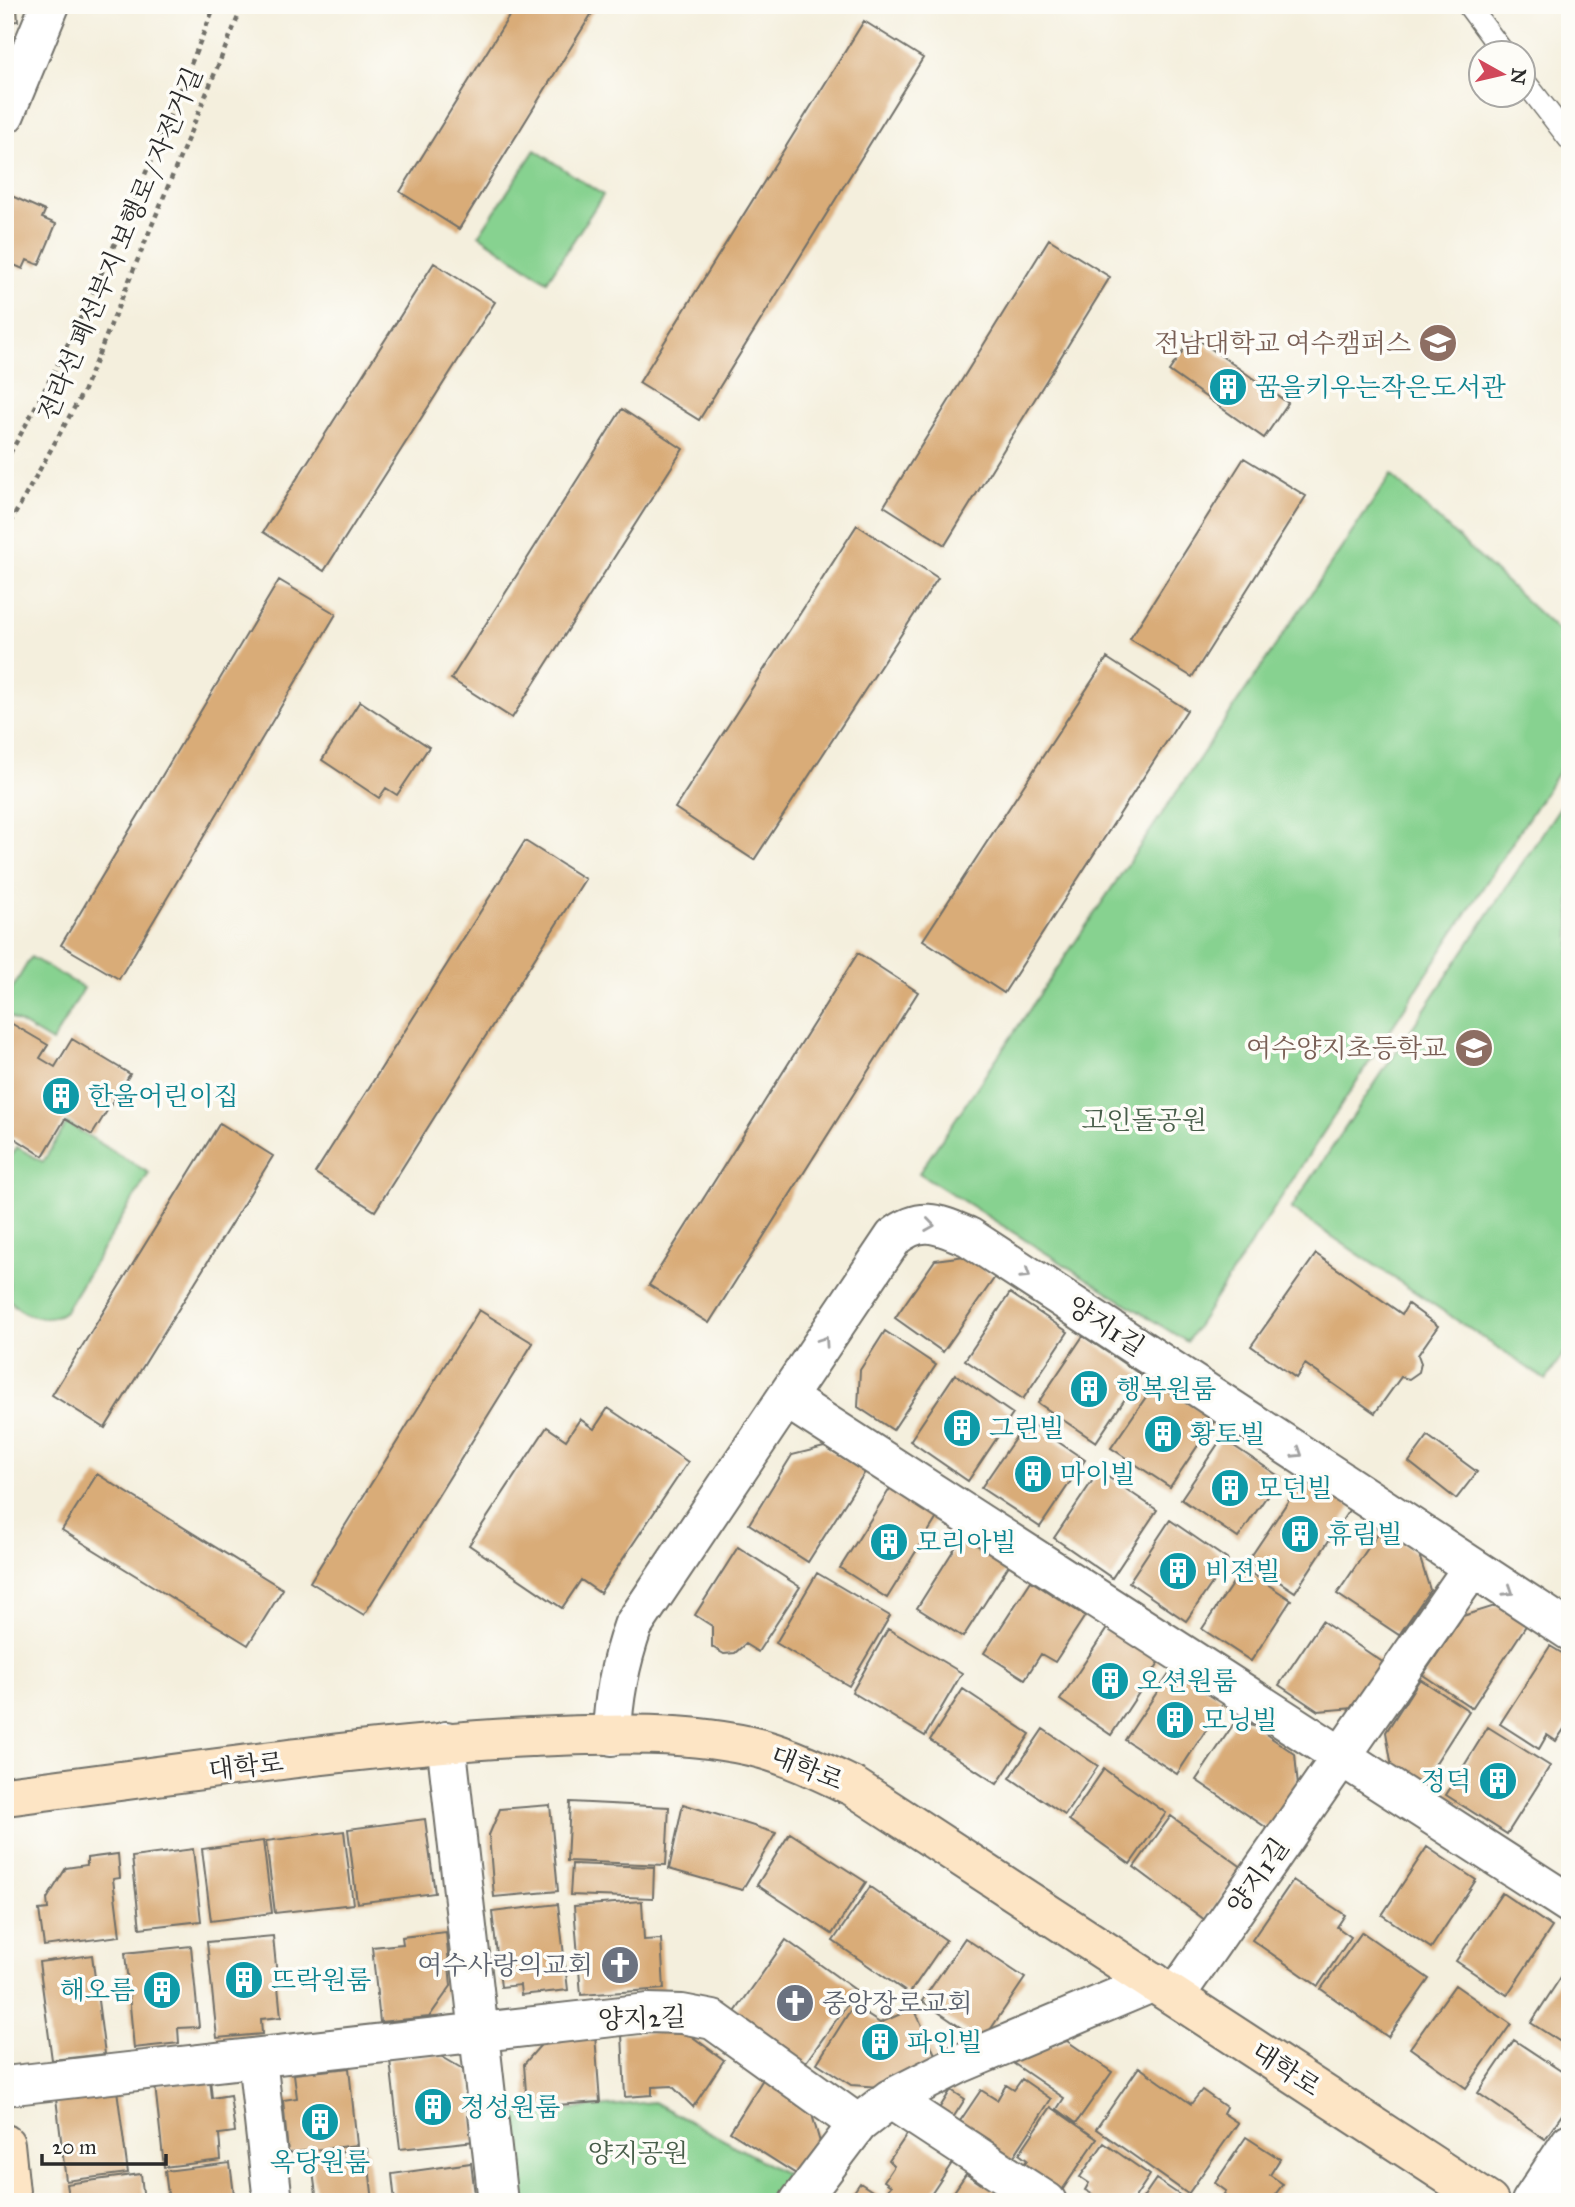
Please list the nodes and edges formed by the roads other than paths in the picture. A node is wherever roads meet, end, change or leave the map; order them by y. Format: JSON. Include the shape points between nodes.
{"nodes":[{"id":1,"x":50,"y":5,"type":"edge"},
{"id":2,"x":1468,"y":5,"type":"edge"},
{"id":3,"x":1493,"y":38,"type":"edge"},
{"id":4,"x":1536,"y":96,"type":"edge"},
{"id":5,"x":5,"y":114,"type":"edge"},
{"id":6,"x":1570,"y":140,"type":"edge"},
{"id":7,"x":786,"y":1398,"type":"junction"},
{"id":8,"x":1472,"y":1567,"type":"junction"},
{"id":9,"x":1570,"y":1631,"type":"edge"},
{"id":10,"x":612,"y":1736,"type":"junction"},
{"id":11,"x":446,"y":1741,"type":"junction"},
{"id":12,"x":1342,"y":1757,"type":"junction"},
{"id":13,"x":5,"y":1796,"type":"edge"},
{"id":14,"x":1570,"y":1904,"type":"edge"},
{"id":15,"x":1165,"y":1989,"type":"junction"},
{"id":16,"x":477,"y":2032,"type":"junction"},
{"id":17,"x":257,"y":2058,"type":"junction"},
{"id":18,"x":5,"y":2086,"type":"edge"},
{"id":19,"x":891,"y":2099,"type":"junction"},
{"id":20,"x":858,"y":2124,"type":"junction"},
{"id":21,"x":1570,"y":2143,"type":"edge"},
{"id":22,"x":5,"y":2144,"type":"edge"},
{"id":23,"x":1037,"y":2199,"type":"edge"},
{"id":24,"x":11,"y":2202,"type":"edge"},
{"id":25,"x":273,"y":2202,"type":"edge"},
{"id":26,"x":498,"y":2202,"type":"edge"},
{"id":27,"x":799,"y":2202,"type":"edge"},
{"id":28,"x":1489,"y":2202,"type":"edge"},
{"id":29,"x":1531,"y":2202,"type":"edge"}],
"edges":[{"from":1,"to":5,"type":"street"},
{"from":2,"to":3,"type":"lane"},
{"from":4,"to":6,"type":"lane"},
{"from":7,"to":8,"type":"street","name":"양지1길","one_way":true,"via":[[894,1237],[911,1224],[946,1228],[969,1237]]},
{"from":7,"to":10,"type":"street","name":"양지1길","via":[[633,1626],[613,1701]]},
{"from":7,"to":12,"type":"street"},
{"from":8,"to":9,"type":"street","name":"양지1길","one_way":true},
{"from":8,"to":12,"type":"street","name":"양지1길"},
{"from":10,"to":11,"type":"street","name":"대학로"},
{"from":10,"to":15,"type":"street","name":"대학로","via":[[706,1739],[798,1760],[855,1787]]},
{"from":11,"to":13,"type":"street","name":"대학로"},
{"from":11,"to":16,"type":"street"},
{"from":12,"to":14,"type":"street"},
{"from":12,"to":15,"type":"street","name":"양지1길"},
{"from":15,"to":19,"type":"street","via":[[959,2064]]},
{"from":15,"to":28,"type":"street","name":"대학로"},
{"from":16,"to":17,"type":"street","name":"양지2길"},
{"from":16,"to":20,"type":"street","name":"양지2길","via":[[648,2013],[700,2016],[713,2020]]},
{"from":16,"to":26,"type":"street"},
{"from":17,"to":18,"type":"street","name":"양지2길"},
{"from":17,"to":25,"type":"street"},
{"from":19,"to":20,"type":"street"},
{"from":19,"to":23,"type":"street"},
{"from":20,"to":27,"type":"street"},
{"from":21,"to":29,"type":"street"},
{"from":22,"to":24,"type":"street"}]}
